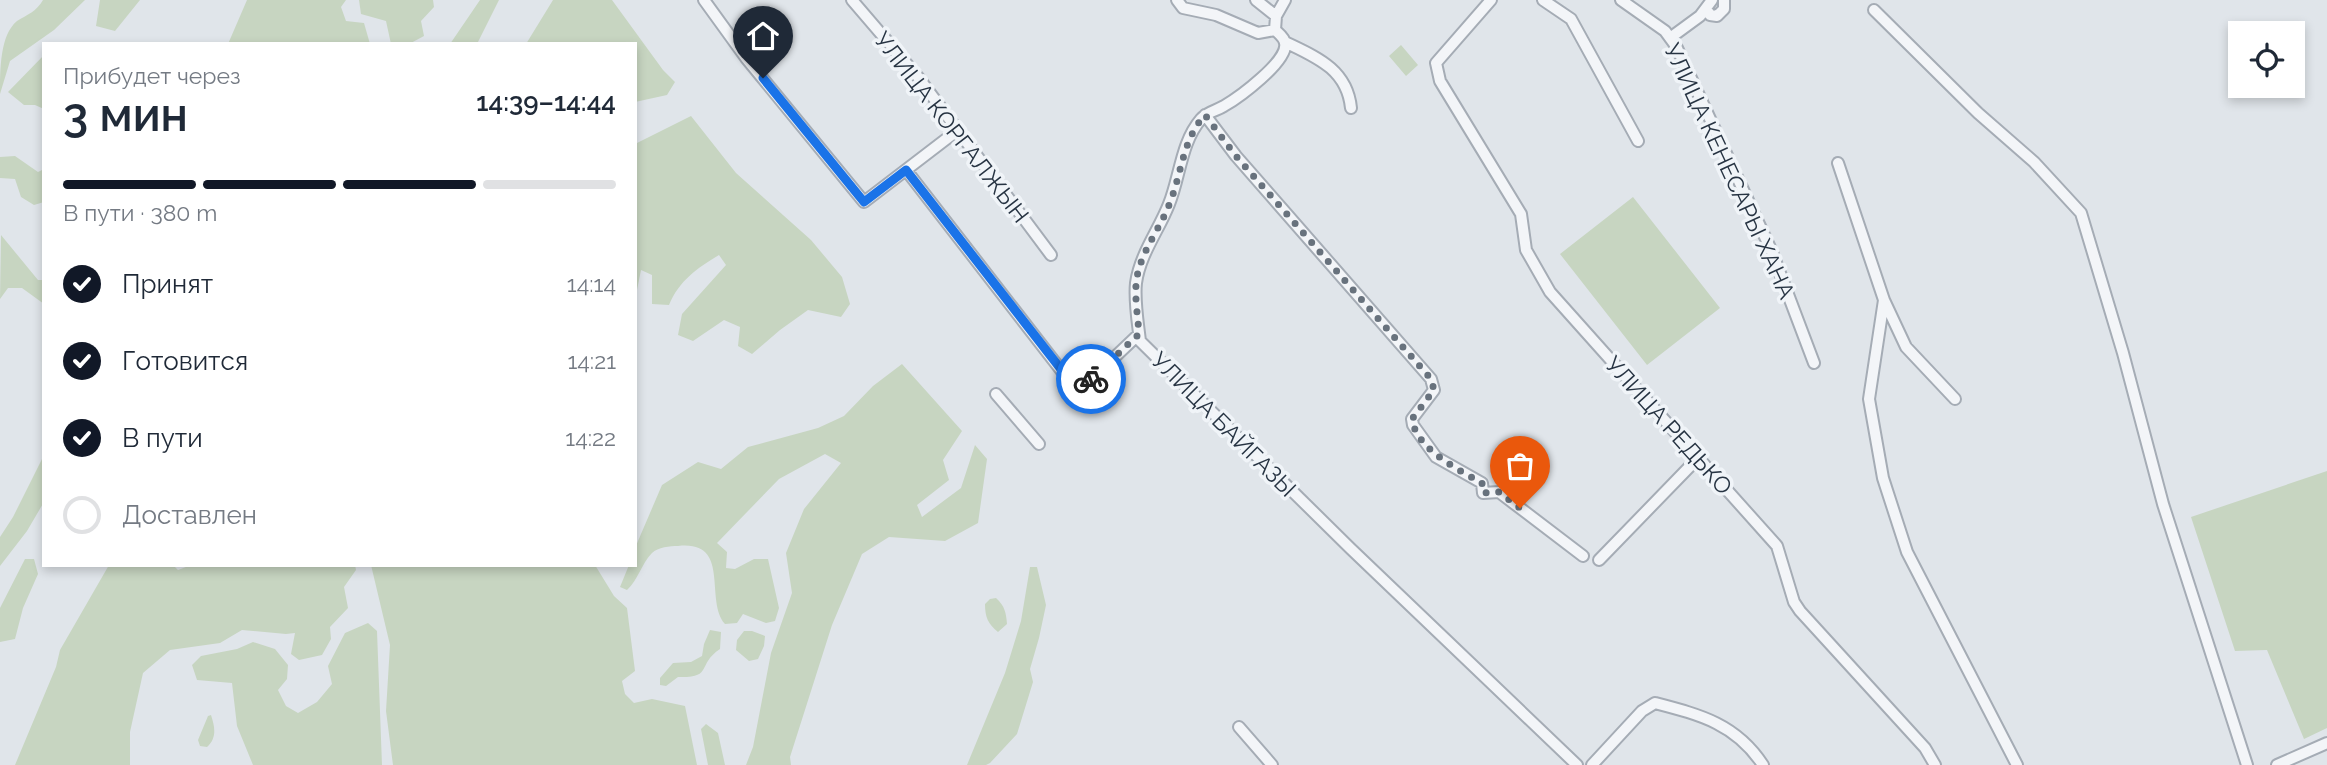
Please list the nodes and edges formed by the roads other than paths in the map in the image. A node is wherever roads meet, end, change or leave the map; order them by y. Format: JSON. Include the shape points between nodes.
{"nodes":[{"id":1,"x":704,"y":0,"type":"edge"},
{"id":2,"x":852,"y":0,"type":"edge"},
{"id":3,"x":1177,"y":0,"type":"edge"},
{"id":4,"x":1256,"y":0,"type":"edge"},
{"id":5,"x":1285,"y":0,"type":"edge"},
{"id":6,"x":1490,"y":0,"type":"edge"},
{"id":7,"x":1543,"y":0,"type":"edge"},
{"id":8,"x":1621,"y":0,"type":"edge"},
{"id":9,"x":1724,"y":0,"type":"edge"},
{"id":10,"x":1709,"y":4,"type":"edge"},
{"id":11,"x":1874,"y":10,"type":"dead end"},
{"id":12,"x":1276,"y":16,"type":"junction"},
{"id":13,"x":1275,"y":30,"type":"junction"},
{"id":14,"x":1670,"y":38,"type":"junction"},
{"id":15,"x":1285,"y":42,"type":"junction"},
{"id":16,"x":1351,"y":108,"type":"dead end"},
{"id":17,"x":1205,"y":115,"type":"junction"},
{"id":18,"x":958,"y":130,"type":"junction"},
{"id":19,"x":1638,"y":141,"type":"dead end"},
{"id":20,"x":1838,"y":163,"type":"dead end"},
{"id":21,"x":906,"y":170,"type":"junction"},
{"id":22,"x":1051,"y":255,"type":"dead end"},
{"id":23,"x":1884,"y":300,"type":"junction"},
{"id":24,"x":1139,"y":334,"type":"junction"},
{"id":25,"x":1814,"y":363,"type":"dead end"},
{"id":26,"x":996,"y":394,"type":"dead end"},
{"id":27,"x":1955,"y":399,"type":"dead end"},
{"id":28,"x":1039,"y":444,"type":"dead end"},
{"id":29,"x":1698,"y":458,"type":"junction"},
{"id":30,"x":1583,"y":556,"type":"dead end"},
{"id":31,"x":1599,"y":560,"type":"dead end"},
{"id":32,"x":1239,"y":727,"type":"dead end"},
{"id":33,"x":2327,"y":743,"type":"edge"},
{"id":34,"x":1272,"y":765,"type":"edge"},
{"id":35,"x":1577,"y":765,"type":"edge"},
{"id":36,"x":1592,"y":765,"type":"edge"},
{"id":37,"x":1763,"y":765,"type":"edge"},
{"id":38,"x":1935,"y":765,"type":"edge"},
{"id":39,"x":2017,"y":765,"type":"edge"},
{"id":40,"x":2247,"y":765,"type":"edge"},
{"id":41,"x":2277,"y":765,"type":"edge"}],
"edges":[{"from":1,"to":21,"type":"street","via":[[864,202]]},
{"from":2,"to":18,"type":"street","name":"УЛИЦА КОРГАЛЖЫН"},
{"from":3,"to":13,"type":"street","via":[[1183,8],[1216,15],[1258,33]]},
{"from":4,"to":12,"type":"street"},
{"from":5,"to":12,"type":"street"},
{"from":6,"to":29,"type":"street","name":"УЛИЦА РЕДЬКО","via":[[1436,63],[1440,81],[1521,214],[1527,250],[1550,292]]},
{"from":7,"to":19,"type":"street","via":[[1572,19]]},
{"from":8,"to":14,"type":"street","name":"УЛИЦА КЕНЕСАРЫ ХАНА"},
{"from":9,"to":10,"type":"street","via":[[1720,15],[1710,15]]},
{"from":10,"to":14,"type":"street"},
{"from":11,"to":40,"type":"street","via":[[2034,162],[2081,213],[2163,504]]},
{"from":12,"to":13,"type":"street"},
{"from":13,"to":15,"type":"street"},
{"from":14,"to":25,"type":"street","name":"УЛИЦА КЕНЕСАРЫ ХАНА","via":[[1772,252]]},
{"from":15,"to":16,"type":"street","via":[[1318,57],[1335,72],[1349,92]]},
{"from":15,"to":17,"type":"street","via":[[1280,57],[1260,79]]},
{"from":17,"to":24,"type":"street","via":[[1194,127],[1169,205],[1139,270]]},
{"from":17,"to":30,"type":"street","via":[[1431,379],[1434,390],[1412,419],[1436,457],[1482,483],[1483,493],[1499,492]]},
{"from":18,"to":21,"type":"street"},
{"from":18,"to":22,"type":"street","name":"УЛИЦА КОРГАЛЖЫН"},
{"from":20,"to":23,"type":"street"},
{"from":21,"to":24,"type":"street","name":"УЛИЦА БАЙГАЗЫ","via":[[1078,391]]},
{"from":23,"to":27,"type":"street","via":[[1906,347]]},
{"from":23,"to":39,"type":"street","via":[[1869,399],[1883,478],[1907,552]]},
{"from":24,"to":35,"type":"street","name":"УЛИЦА БАЙГАЗЫ","via":[[1140,341],[1351,549]]},
{"from":26,"to":28,"type":"street"},
{"from":29,"to":31,"type":"street"},
{"from":29,"to":38,"type":"street","name":"УЛИЦА РЕДЬКО","via":[[1777,546],[1800,611],[1925,748]]},
{"from":32,"to":34,"type":"street"},
{"from":33,"to":41,"type":"street"},
{"from":36,"to":37,"type":"street","via":[[1655,703],[1728,728],[1752,748]]}]}
